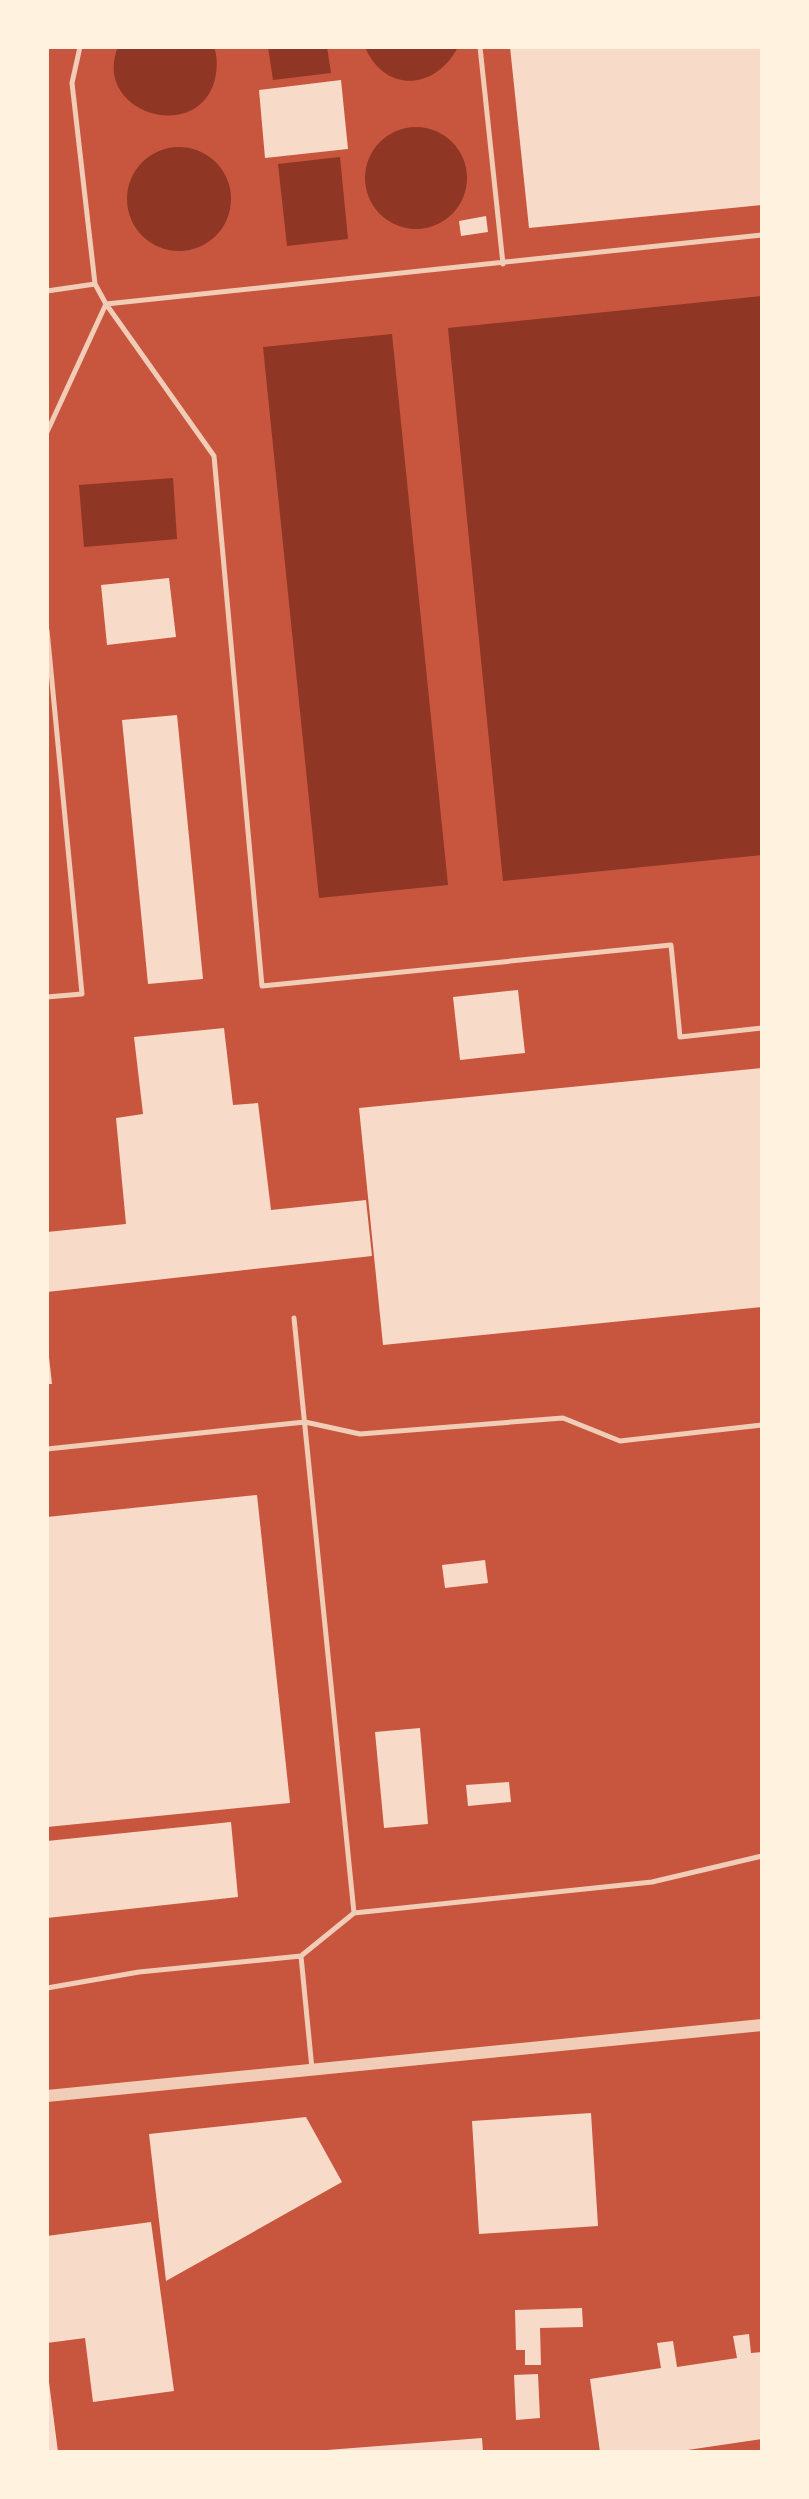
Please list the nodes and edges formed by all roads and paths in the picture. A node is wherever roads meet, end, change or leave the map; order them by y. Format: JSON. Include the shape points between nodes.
{"nodes":[{"id":1,"x":79,"y":47,"type":"edge"},
{"id":2,"x":480,"y":47,"type":"edge"},
{"id":3,"x":762,"y":235,"type":"edge"},
{"id":4,"x":503,"y":264,"type":"junction"},
{"id":5,"x":95,"y":284,"type":"junction"},
{"id":6,"x":47,"y":291,"type":"edge"},
{"id":7,"x":106,"y":304,"type":"junction"},
{"id":8,"x":47,"y":432,"type":"edge"},
{"id":9,"x":47,"y":630,"type":"edge"},
{"id":10,"x":47,"y":998,"type":"edge"},
{"id":11,"x":762,"y":1028,"type":"edge"},
{"id":12,"x":294,"y":1318,"type":"dead end"},
{"id":13,"x":305,"y":1422,"type":"junction"},
{"id":14,"x":762,"y":1426,"type":"edge"},
{"id":15,"x":47,"y":1449,"type":"edge"},
{"id":16,"x":762,"y":1856,"type":"edge"},
{"id":17,"x":354,"y":1913,"type":"junction"},
{"id":18,"x":301,"y":1956,"type":"junction"},
{"id":19,"x":47,"y":1988,"type":"edge"},
{"id":20,"x":762,"y":2025,"type":"edge"},
{"id":21,"x":312,"y":2069,"type":"junction"},
{"id":22,"x":47,"y":2096,"type":"edge"}],
"edges":[{"from":1,"to":5,"type":"lane","via":[[72,83]]},
{"from":2,"to":4,"type":"lane"},
{"from":3,"to":4,"type":"lane"},
{"from":4,"to":7,"type":"lane"},
{"from":5,"to":6,"type":"lane"},
{"from":5,"to":7,"type":"lane"},
{"from":7,"to":8,"type":"lane"},
{"from":7,"to":11,"type":"lane","via":[[214,456],[262,986],[671,944],[680,1037]]},
{"from":9,"to":10,"type":"lane","via":[[82,994]]},
{"from":12,"to":13,"type":"lane"},
{"from":13,"to":14,"type":"lane","via":[[360,1434],[563,1418],[620,1441]]},
{"from":13,"to":15,"type":"lane"},
{"from":13,"to":17,"type":"lane"},
{"from":16,"to":17,"type":"lane","via":[[652,1882]]},
{"from":17,"to":18,"type":"lane"},
{"from":18,"to":19,"type":"lane","via":[[139,1972]]},
{"from":18,"to":21,"type":"lane"},
{"from":20,"to":21,"type":"street"},
{"from":21,"to":22,"type":"street"}]}
